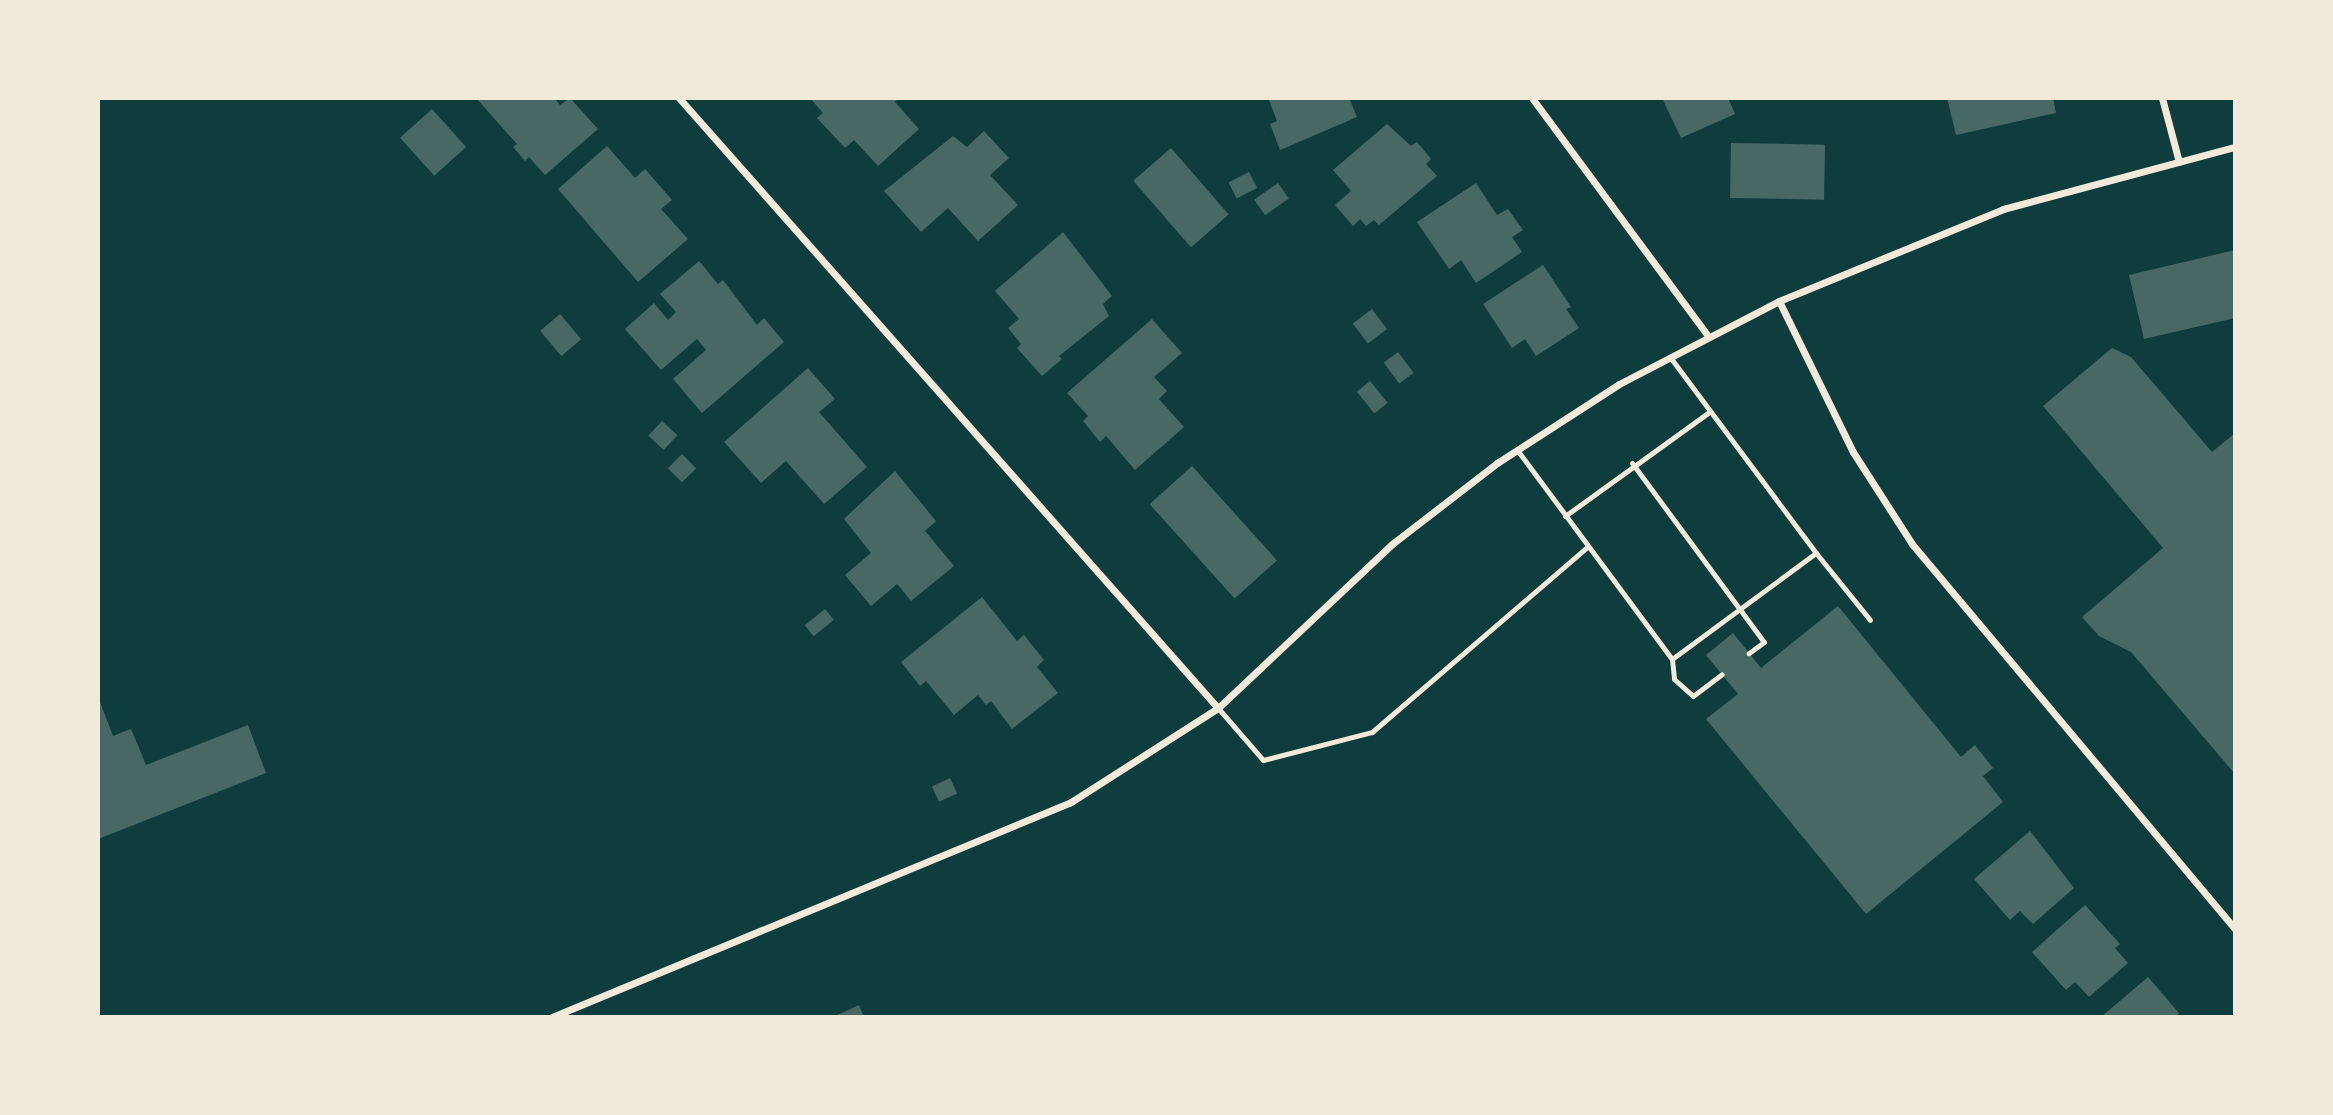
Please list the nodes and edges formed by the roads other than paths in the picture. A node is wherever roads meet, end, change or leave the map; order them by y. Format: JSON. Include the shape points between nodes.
{"nodes":[{"id":1,"x":679,"y":98,"type":"edge"},
{"id":2,"x":1532,"y":98,"type":"edge"},
{"id":3,"x":2162,"y":98,"type":"edge"},
{"id":4,"x":2235,"y":148,"type":"edge"},
{"id":5,"x":2179,"y":162,"type":"junction"},
{"id":6,"x":1779,"y":301,"type":"junction"},
{"id":7,"x":1709,"y":337,"type":"junction"},
{"id":8,"x":1670,"y":357,"type":"junction"},
{"id":9,"x":1709,"y":412,"type":"junction"},
{"id":10,"x":1518,"y":451,"type":"junction"},
{"id":11,"x":1632,"y":463,"type":"junction"},
{"id":12,"x":1565,"y":516,"type":"junction"},
{"id":13,"x":1587,"y":547,"type":"junction"},
{"id":14,"x":1816,"y":553,"type":"junction"},
{"id":15,"x":1737,"y":609,"type":"junction"},
{"id":16,"x":1870,"y":620,"type":"dead end"},
{"id":17,"x":1749,"y":653,"type":"dead end"},
{"id":18,"x":1672,"y":659,"type":"junction"},
{"id":19,"x":1722,"y":674,"type":"dead end"},
{"id":20,"x":1218,"y":708,"type":"junction"},
{"id":21,"x":2235,"y":929,"type":"edge"},
{"id":22,"x":552,"y":1017,"type":"edge"}],
"edges":[{"from":1,"to":20,"type":"street"},
{"from":2,"to":7,"type":"street"},
{"from":3,"to":5,"type":"street"},
{"from":4,"to":5,"type":"street"},
{"from":5,"to":6,"type":"street","via":[[2003,209]]},
{"from":6,"to":7,"type":"street"},
{"from":6,"to":21,"type":"street","via":[[1853,452],[1912,544]]},
{"from":7,"to":8,"type":"street"},
{"from":8,"to":9,"type":"lane"},
{"from":8,"to":10,"type":"street","via":[[1619,384]]},
{"from":9,"to":11,"type":"lane"},
{"from":9,"to":14,"type":"lane"},
{"from":10,"to":12,"type":"lane"},
{"from":10,"to":20,"type":"street","via":[[1392,544]]},
{"from":11,"to":12,"type":"lane"},
{"from":11,"to":15,"type":"lane"},
{"from":12,"to":13,"type":"lane"},
{"from":13,"to":18,"type":"lane"},
{"from":13,"to":20,"type":"lane","via":[[1373,732],[1263,760]]},
{"from":14,"to":15,"type":"lane"},
{"from":14,"to":16,"type":"lane"},
{"from":15,"to":17,"type":"lane","via":[[1764,642]]},
{"from":15,"to":18,"type":"lane"},
{"from":18,"to":19,"type":"lane","via":[[1674,679],[1693,696]]},
{"from":20,"to":22,"type":"street","via":[[1071,802]]}]}
